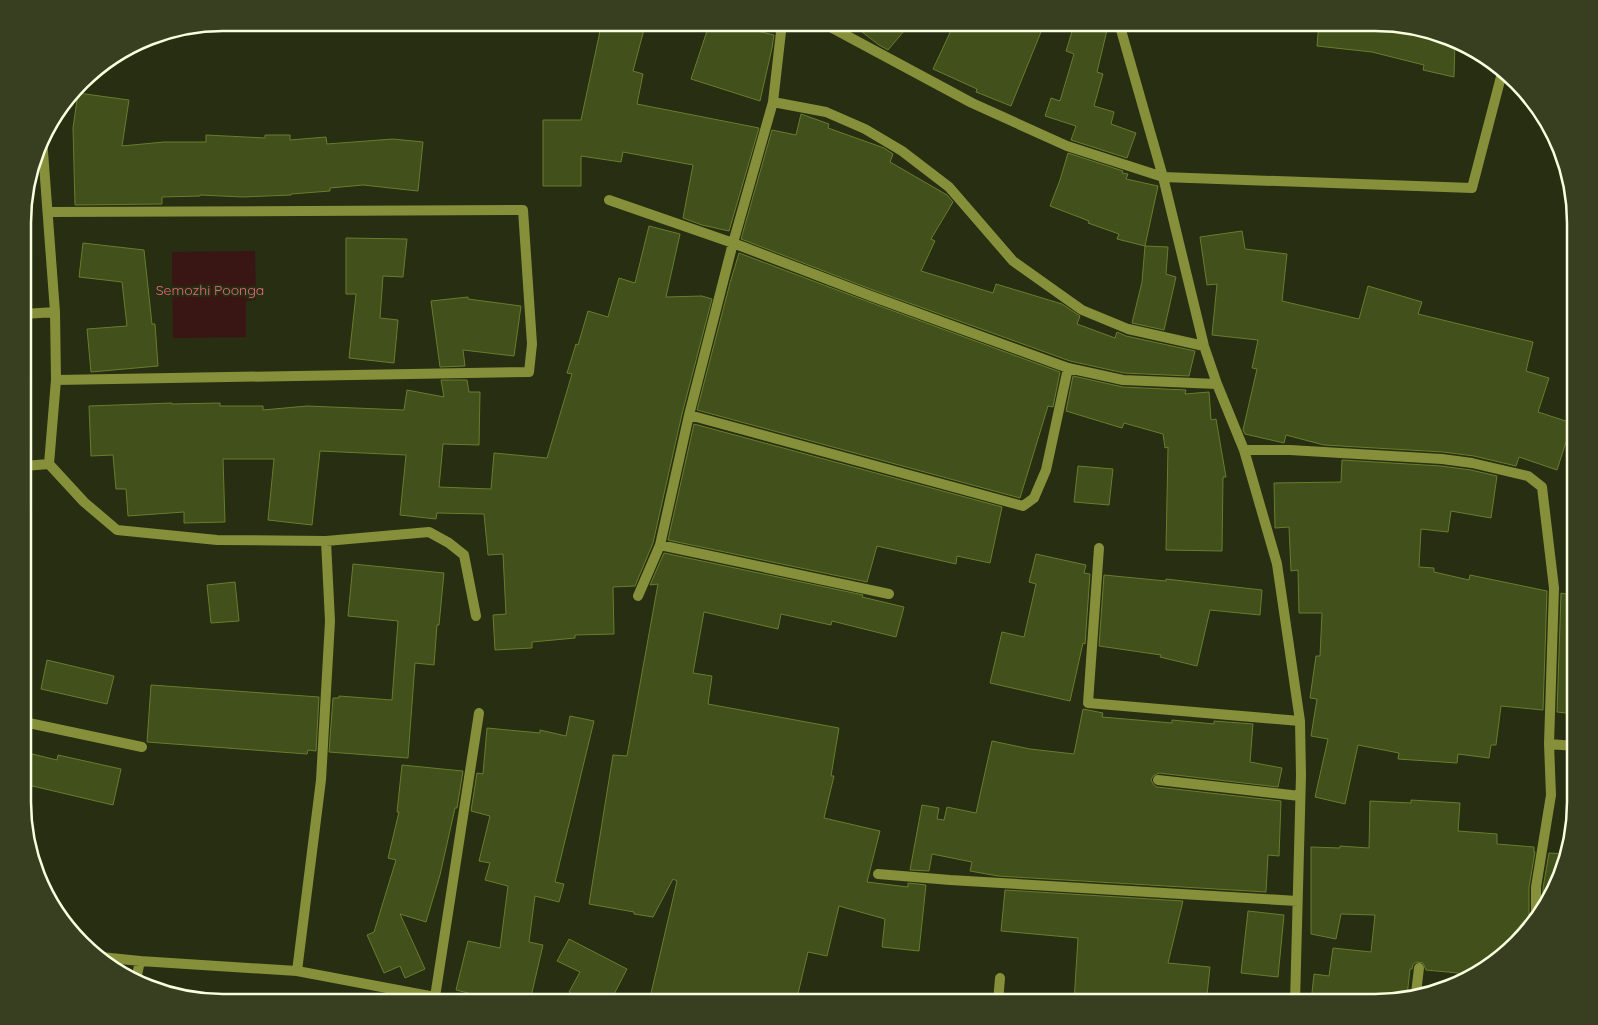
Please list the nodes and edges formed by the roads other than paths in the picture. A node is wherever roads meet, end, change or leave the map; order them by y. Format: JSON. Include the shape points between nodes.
{"nodes":[{"id":1,"x":781,"y":31,"type":"edge"},
{"id":2,"x":840,"y":31,"type":"edge"},
{"id":3,"x":1122,"y":31,"type":"edge"},
{"id":4,"x":1501,"y":79,"type":"edge"},
{"id":5,"x":773,"y":102,"type":"junction"},
{"id":6,"x":44,"y":156,"type":"edge"},
{"id":7,"x":1163,"y":177,"type":"junction"},
{"id":8,"x":609,"y":200,"type":"dead end"},
{"id":9,"x":49,"y":212,"type":"junction"},
{"id":10,"x":733,"y":243,"type":"junction"},
{"id":11,"x":55,"y":312,"type":"junction"},
{"id":12,"x":31,"y":314,"type":"edge"},
{"id":13,"x":1204,"y":346,"type":"junction"},
{"id":14,"x":1068,"y":368,"type":"junction"},
{"id":15,"x":56,"y":380,"type":"junction"},
{"id":16,"x":1217,"y":384,"type":"junction"},
{"id":17,"x":689,"y":415,"type":"junction"},
{"id":18,"x":1244,"y":450,"type":"junction"},
{"id":19,"x":50,"y":464,"type":"junction"},
{"id":20,"x":31,"y":465,"type":"edge"},
{"id":21,"x":326,"y":541,"type":"junction"},
{"id":22,"x":660,"y":545,"type":"junction"},
{"id":23,"x":1099,"y":548,"type":"dead end"},
{"id":24,"x":889,"y":594,"type":"dead end"},
{"id":25,"x":638,"y":596,"type":"dead end"},
{"id":26,"x":476,"y":616,"type":"dead end"},
{"id":27,"x":479,"y":713,"type":"dead end"},
{"id":28,"x":1300,"y":721,"type":"junction"},
{"id":29,"x":31,"y":723,"type":"edge"},
{"id":30,"x":1549,"y":744,"type":"junction"},
{"id":31,"x":1567,"y":745,"type":"edge"},
{"id":32,"x":142,"y":747,"type":"dead end"},
{"id":33,"x":1158,"y":780,"type":"dead end"},
{"id":34,"x":1300,"y":796,"type":"junction"},
{"id":35,"x":878,"y":874,"type":"dead end"},
{"id":36,"x":1297,"y":901,"type":"junction"},
{"id":37,"x":1536,"y":905,"type":"edge"},
{"id":38,"x":113,"y":958,"type":"edge"},
{"id":39,"x":140,"y":961,"type":"junction"},
{"id":40,"x":1418,"y":968,"type":"dead end"},
{"id":41,"x":297,"y":971,"type":"junction"},
{"id":42,"x":137,"y":973,"type":"edge"},
{"id":43,"x":1000,"y":978,"type":"dead end"},
{"id":44,"x":1416,"y":989,"type":"edge"},
{"id":45,"x":406,"y":994,"type":"edge"},
{"id":46,"x":436,"y":994,"type":"edge"},
{"id":47,"x":999,"y":994,"type":"edge"},
{"id":48,"x":1295,"y":994,"type":"edge"}],
"edges":[{"from":1,"to":5,"type":"street"},
{"from":2,"to":7,"type":"street","via":[[972,103],[1067,146]]},
{"from":3,"to":7,"type":"street"},
{"from":4,"to":7,"type":"street","via":[[1472,188]]},
{"from":5,"to":10,"type":"street"},
{"from":5,"to":13,"type":"street","via":[[826,112],[865,128],[902,151],[950,187],[1013,261],[1082,310],[1128,329]]},
{"from":6,"to":9,"type":"street"},
{"from":7,"to":13,"type":"street"},
{"from":8,"to":10,"type":"street"},
{"from":9,"to":11,"type":"street"},
{"from":9,"to":15,"type":"street","via":[[522,210],[532,344],[529,372]]},
{"from":10,"to":14,"type":"street"},
{"from":10,"to":17,"type":"street"},
{"from":11,"to":12,"type":"street"},
{"from":11,"to":15,"type":"street"},
{"from":13,"to":16,"type":"street"},
{"from":14,"to":16,"type":"street","via":[[1123,380]]},
{"from":14,"to":17,"type":"street","via":[[1046,470],[1034,498],[1023,506]]},
{"from":15,"to":19,"type":"street"},
{"from":16,"to":18,"type":"street"},
{"from":17,"to":22,"type":"street"},
{"from":18,"to":28,"type":"street","via":[[1277,564]]},
{"from":18,"to":30,"type":"street","via":[[1442,459],[1528,476],[1542,487],[1554,588]]},
{"from":19,"to":20,"type":"street"},
{"from":19,"to":21,"type":"street","via":[[84,502],[117,530],[216,540]]},
{"from":21,"to":26,"type":"street","via":[[428,532],[464,555]]},
{"from":21,"to":41,"type":"street","via":[[330,621],[321,780]]},
{"from":22,"to":24,"type":"street"},
{"from":22,"to":25,"type":"street"},
{"from":23,"to":28,"type":"street","via":[[1088,703]]},
{"from":27,"to":46,"type":"street"},
{"from":28,"to":34,"type":"street"},
{"from":29,"to":32,"type":"street"},
{"from":30,"to":31,"type":"street"},
{"from":30,"to":37,"type":"street","via":[[1551,795]]},
{"from":33,"to":34,"type":"street"},
{"from":34,"to":36,"type":"street"},
{"from":35,"to":36,"type":"street"},
{"from":36,"to":48,"type":"street"},
{"from":38,"to":39,"type":"street"},
{"from":39,"to":41,"type":"street"},
{"from":39,"to":42,"type":"street"},
{"from":40,"to":44,"type":"street"},
{"from":41,"to":45,"type":"street"},
{"from":43,"to":47,"type":"street"}]}
